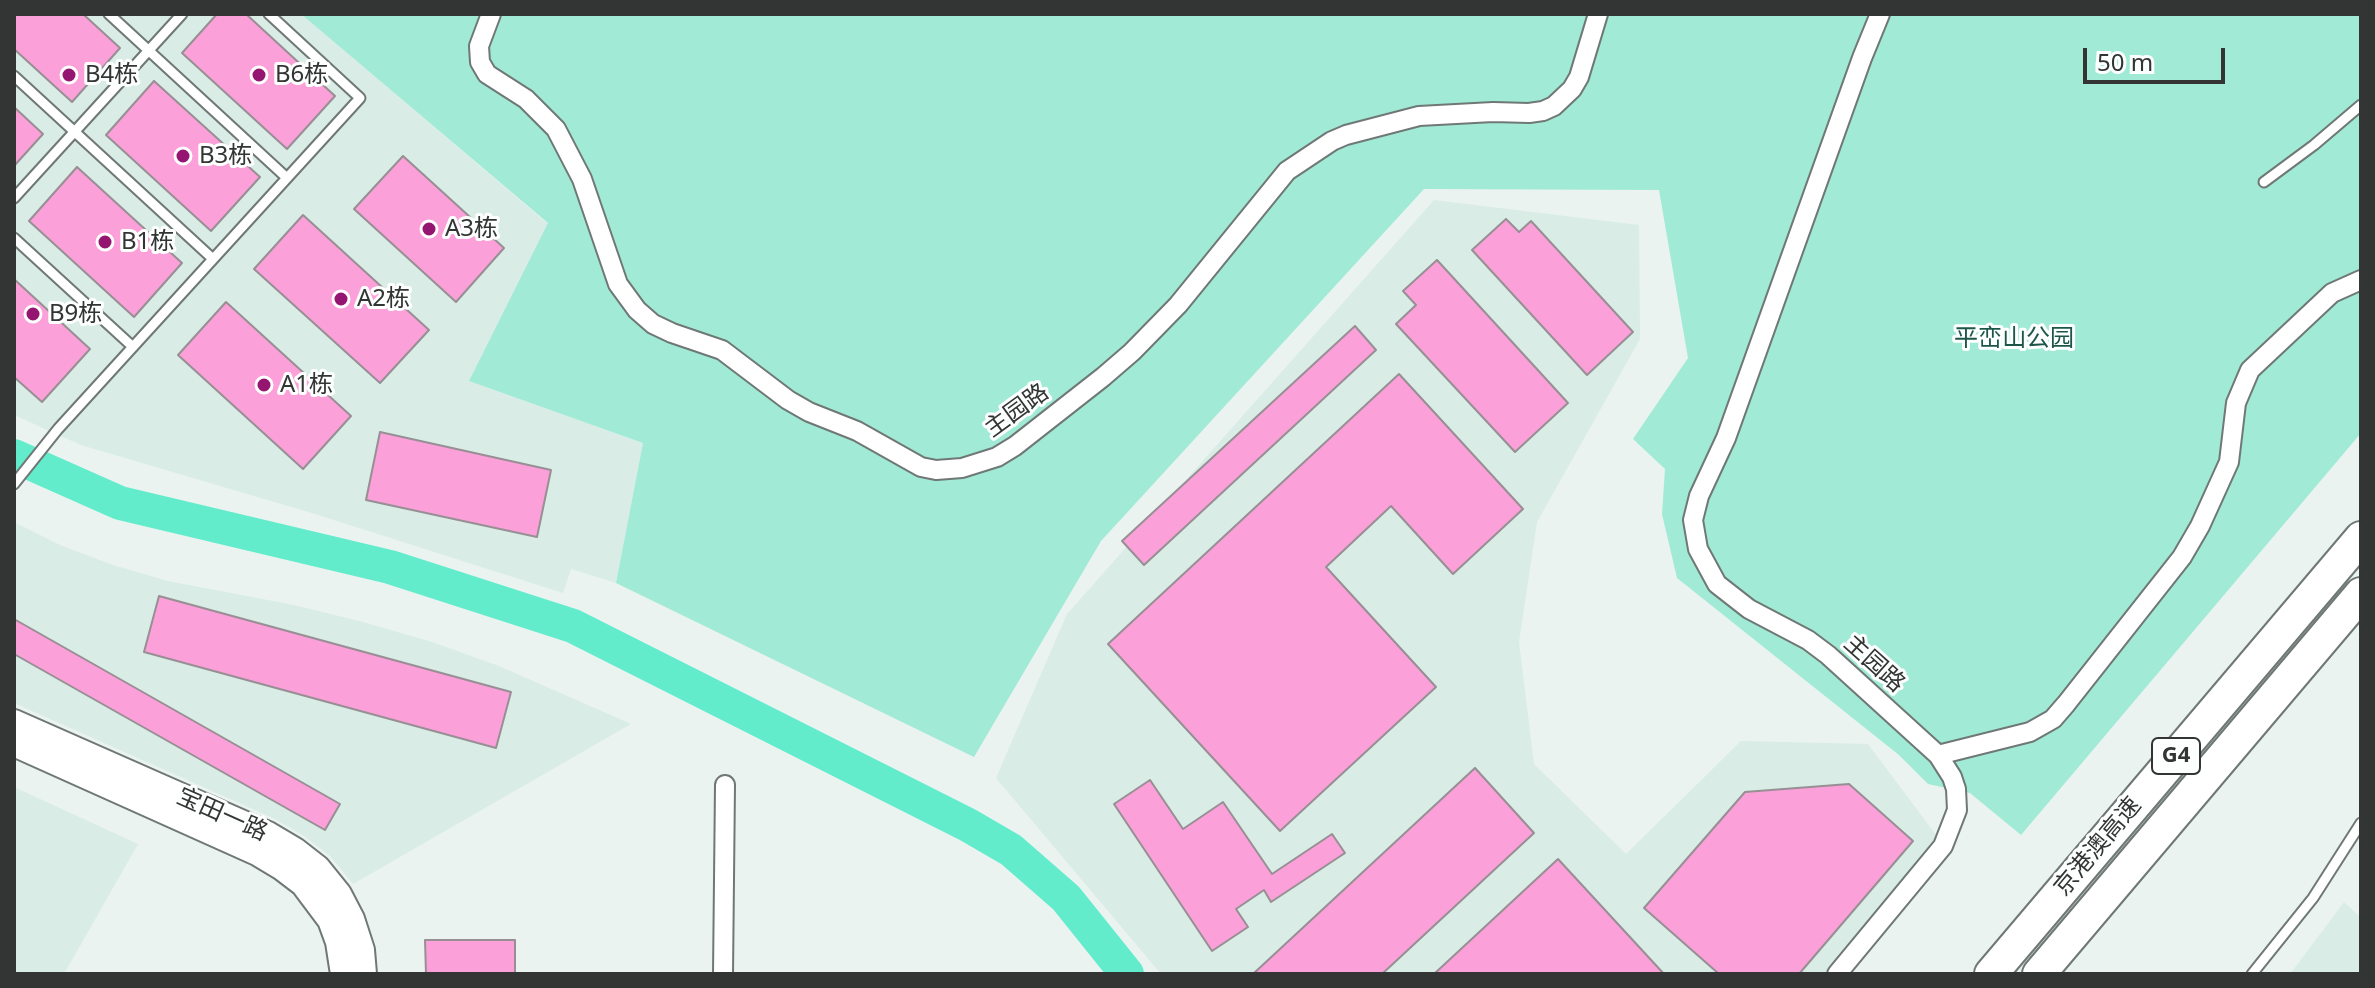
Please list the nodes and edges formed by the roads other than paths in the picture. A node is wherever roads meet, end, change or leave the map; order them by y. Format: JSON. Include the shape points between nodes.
{"nodes":[{"id":1,"x":109,"y":14,"type":"edge"},
{"id":2,"x":182,"y":14,"type":"edge"},
{"id":3,"x":269,"y":14,"type":"edge"},
{"id":4,"x":491,"y":14,"type":"edge"},
{"id":5,"x":1598,"y":14,"type":"edge"},
{"id":6,"x":1880,"y":14,"type":"edge"},
{"id":7,"x":148,"y":51,"type":"junction"},
{"id":8,"x":14,"y":76,"type":"edge"},
{"id":9,"x":2361,"y":105,"type":"edge"},
{"id":10,"x":74,"y":132,"type":"junction"},
{"id":11,"x":287,"y":178,"type":"junction"},
{"id":12,"x":2264,"y":182,"type":"dead end"},
{"id":13,"x":14,"y":198,"type":"edge"},
{"id":14,"x":14,"y":238,"type":"edge"},
{"id":15,"x":213,"y":259,"type":"junction"},
{"id":16,"x":2361,"y":280,"type":"edge"},
{"id":17,"x":133,"y":347,"type":"junction"},
{"id":18,"x":14,"y":484,"type":"edge"},
{"id":19,"x":2361,"y":538,"type":"edge"},
{"id":20,"x":2361,"y":594,"type":"edge"},
{"id":21,"x":14,"y":722,"type":"edge"},
{"id":22,"x":14,"y":744,"type":"edge"},
{"id":23,"x":1938,"y":755,"type":"junction"},
{"id":24,"x":725,"y":785,"type":"dead end"},
{"id":25,"x":2361,"y":823,"type":"edge"},
{"id":26,"x":343,"y":974,"type":"edge"},
{"id":27,"x":364,"y":974,"type":"edge"},
{"id":28,"x":723,"y":974,"type":"edge"},
{"id":29,"x":1837,"y":974,"type":"edge"},
{"id":30,"x":1991,"y":974,"type":"edge"},
{"id":31,"x":2039,"y":974,"type":"edge"},
{"id":32,"x":2252,"y":974,"type":"edge"}],
"edges":[{"from":1,"to":7,"type":"lane"},
{"from":2,"to":7,"type":"lane"},
{"from":3,"to":11,"type":"lane","via":[[360,98]]},
{"from":4,"to":5,"type":"street","name":"主园路","via":[[482,32],[480,62],[487,74],[526,99],[556,129],[582,179],[618,284],[637,310],[672,333],[722,350],[809,412],[936,470],[997,457],[1123,360],[1178,305],[1287,171],[1313,153],[1346,135],[1419,116],[1529,113],[1554,106],[1579,77]]},
{"from":6,"to":23,"type":"street","name":"主园路","via":[[1726,438],[1694,508],[1693,529],[1703,561],[1726,592],[1818,647]]},
{"from":7,"to":10,"type":"lane"},
{"from":7,"to":11,"type":"lane"},
{"from":8,"to":10,"type":"lane"},
{"from":9,"to":12,"type":"lane"},
{"from":10,"to":13,"type":"lane"},
{"from":10,"to":15,"type":"lane"},
{"from":11,"to":15,"type":"lane"},
{"from":14,"to":17,"type":"lane"},
{"from":15,"to":17,"type":"lane"},
{"from":16,"to":23,"type":"street","via":[[2332,293],[2250,370],[2236,403],[2225,476],[2200,526],[2182,557],[2053,719],[2030,732]]},
{"from":17,"to":18,"type":"lane"},
{"from":19,"to":30,"type":"highway","name":"京港澳高速","number":"G4"},
{"from":20,"to":31,"type":"highway","name":"京港澳高速","number":"G4"},
{"from":21,"to":27,"type":"main road","name":"宝田一路","via":[[295,850],[339,894],[362,950]]},
{"from":22,"to":26,"type":"main road","name":"宝田一路","via":[[282,868],[303,884],[330,920]]},
{"from":23,"to":29,"type":"street","via":[[1958,800],[1947,838]]},
{"from":24,"to":28,"type":"street"},
{"from":25,"to":32,"type":"lane","via":[[2313,898]]}]}
